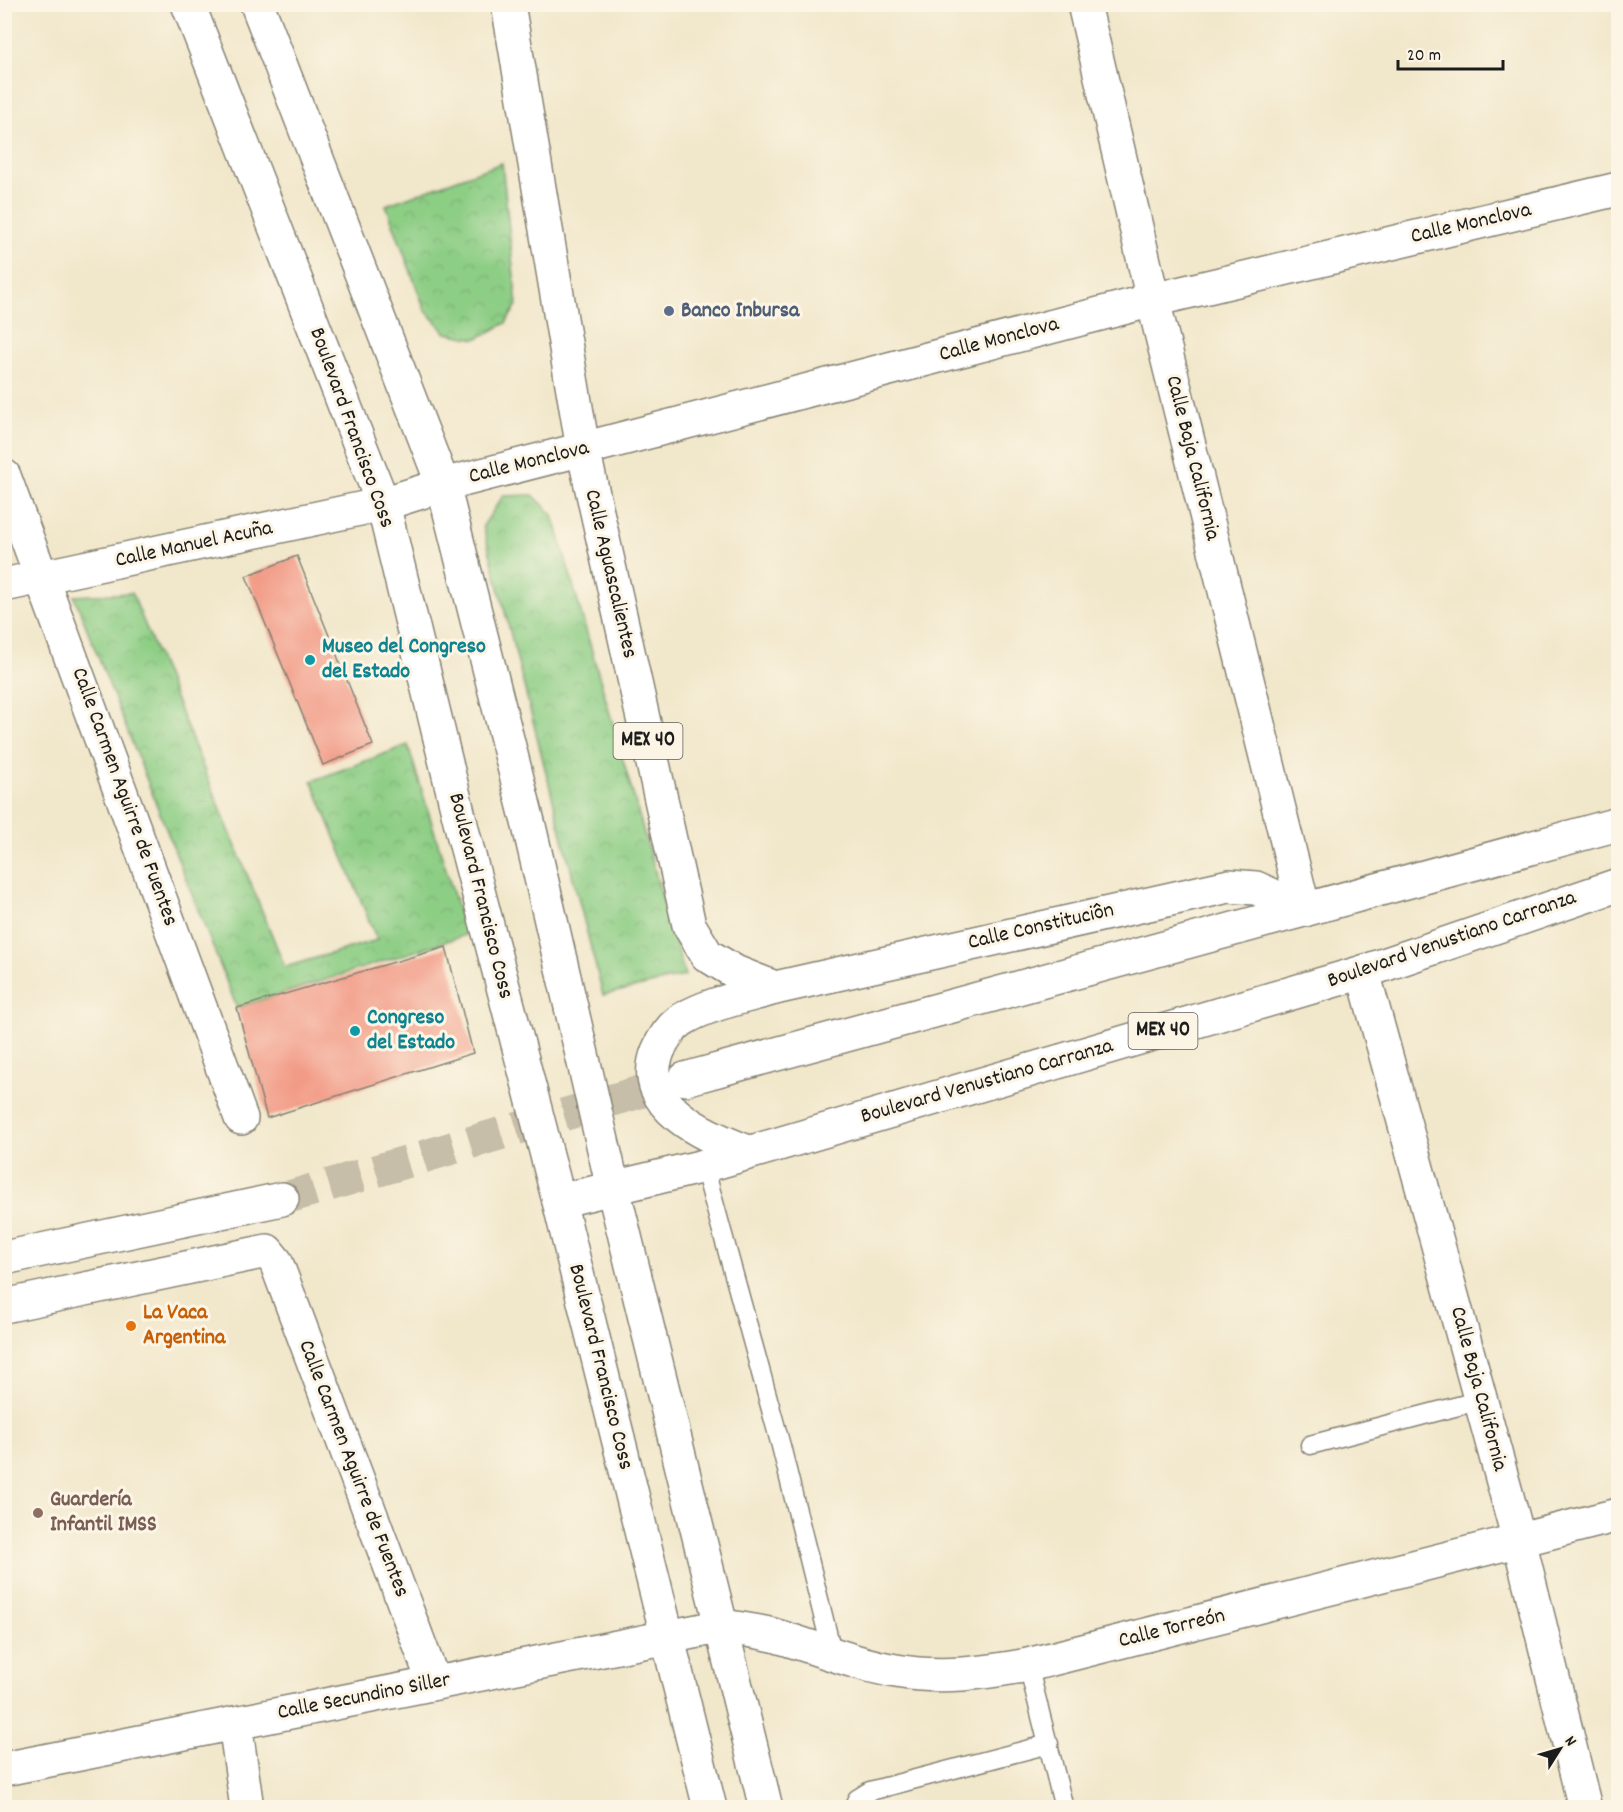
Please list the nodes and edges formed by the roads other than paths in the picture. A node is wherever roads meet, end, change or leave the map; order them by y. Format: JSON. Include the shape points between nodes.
{"nodes":[{"id":1,"x":188,"y":4,"type":"edge"},
{"id":2,"x":257,"y":4,"type":"edge"},
{"id":3,"x":508,"y":4,"type":"edge"},
{"id":4,"x":1084,"y":4,"type":"edge"},
{"id":5,"x":1618,"y":189,"type":"edge"},
{"id":6,"x":1153,"y":300,"type":"junction"},
{"id":7,"x":583,"y":449,"type":"junction"},
{"id":8,"x":4,"y":476,"type":"edge"},
{"id":9,"x":443,"y":485,"type":"junction"},
{"id":10,"x":383,"y":504,"type":"junction"},
{"id":11,"x":44,"y":578,"type":"junction"},
{"id":12,"x":4,"y":585,"type":"edge"},
{"id":13,"x":1618,"y":824,"type":"edge"},
{"id":14,"x":1618,"y":885,"type":"edge"},
{"id":15,"x":1304,"y":910,"type":"junction"},
{"id":16,"x":1363,"y":972,"type":"junction"},
{"id":17,"x":775,"y":987,"type":"junction"},
{"id":18,"x":685,"y":1078,"type":"tunnel mouth"},
{"id":19,"x":241,"y":1118,"type":"dead end"},
{"id":20,"x":748,"y":1152,"type":"junction"},
{"id":21,"x":704,"y":1166,"type":"junction"},
{"id":22,"x":613,"y":1188,"type":"junction"},
{"id":23,"x":282,"y":1199,"type":"tunnel mouth"},
{"id":24,"x":559,"y":1201,"type":"junction"},
{"id":25,"x":4,"y":1258,"type":"edge"},
{"id":26,"x":4,"y":1306,"type":"edge"},
{"id":27,"x":1481,"y":1400,"type":"junction"},
{"id":28,"x":1310,"y":1446,"type":"dead end"},
{"id":29,"x":1618,"y":1515,"type":"edge"},
{"id":30,"x":1519,"y":1540,"type":"junction"},
{"id":31,"x":723,"y":1626,"type":"junction"},
{"id":32,"x":668,"y":1636,"type":"junction"},
{"id":33,"x":833,"y":1656,"type":"junction"},
{"id":34,"x":1028,"y":1665,"type":"junction"},
{"id":35,"x":434,"y":1683,"type":"junction"},
{"id":36,"x":235,"y":1723,"type":"junction"},
{"id":37,"x":1049,"y":1744,"type":"junction"},
{"id":38,"x":4,"y":1769,"type":"edge"},
{"id":39,"x":247,"y":1808,"type":"edge"},
{"id":40,"x":710,"y":1808,"type":"edge"},
{"id":41,"x":766,"y":1808,"type":"edge"},
{"id":42,"x":853,"y":1808,"type":"edge"},
{"id":43,"x":1065,"y":1808,"type":"edge"},
{"id":44,"x":1585,"y":1808,"type":"edge"}],
"edges":[{"from":1,"to":10,"type":"main road","name":"Boulevard Francisco Coss"},
{"from":2,"to":9,"type":"main road"},
{"from":3,"to":7,"type":"main road","name":"Calle Aguascalientes"},
{"from":4,"to":6,"type":"main road","name":"Calle Baja California"},
{"from":5,"to":6,"type":"main road","name":"Calle Monclova"},
{"from":6,"to":7,"type":"main road","name":"Calle Monclova"},
{"from":6,"to":15,"type":"main road","name":"Calle Baja California"},
{"from":7,"to":9,"type":"main road","name":"Calle Monclova"},
{"from":7,"to":17,"type":"main road","name":"Calle Aguascalientes","number":"MEX 40","via":[[689,926],[707,955],[735,972]]},
{"from":8,"to":11,"type":"main road","name":"Calle Carmen Aguirre de Fuentes"},
{"from":9,"to":10,"type":"main road","name":"Calle Monclova"},
{"from":9,"to":22,"type":"main road","via":[[529,826]]},
{"from":10,"to":11,"type":"main road","name":"Calle Manuel Acuña"},
{"from":10,"to":24,"type":"main road","name":"Boulevard Francisco Coss"},
{"from":11,"to":12,"type":"main road","name":"Calle Manuel Acuña"},
{"from":11,"to":19,"type":"main road","name":"Calle Carmen Aguirre de Fuentes"},
{"from":13,"to":15,"type":"main road"},
{"from":14,"to":16,"type":"main road","name":"Boulevard Venustiano Carranza","number":"MEX 40"},
{"from":15,"to":17,"type":"main road","name":"Calle Constituciôn","via":[[1256,888],[1229,886]]},
{"from":15,"to":18,"type":"main road"},
{"from":16,"to":20,"type":"main road","name":"Boulevard Venustiano Carranza","number":"MEX 40"},
{"from":16,"to":27,"type":"main road","name":"Calle Baja California"},
{"from":17,"to":20,"type":"main road","name":"Calle Constituciôn","via":[[681,1020],[663,1039],[653,1063],[659,1093],[681,1120]]},
{"from":20,"to":21,"type":"main road","name":"Boulevard Venustiano Carranza","number":"MEX 40"},
{"from":21,"to":22,"type":"main road","name":"Boulevard Venustiano Carranza","number":"MEX 40"},
{"from":21,"to":33,"type":"lane","via":[[781,1446]]},
{"from":22,"to":24,"type":"main road","name":"Boulevard Venustiano Carranza","number":"MEX 40"},
{"from":22,"to":31,"type":"main road"},
{"from":23,"to":25,"type":"main road"},
{"from":24,"to":32,"type":"main road","name":"Boulevard Francisco Coss"},
{"from":26,"to":35,"type":"main road","name":"Calle Carmen Aguirre de Fuentes","via":[[267,1251]]},
{"from":27,"to":28,"type":"lane"},
{"from":27,"to":30,"type":"main road","name":"Calle Baja California"},
{"from":29,"to":30,"type":"main road","name":"Calle Torreón"},
{"from":30,"to":34,"type":"main road","name":"Calle Torreón"},
{"from":30,"to":44,"type":"main road","name":"Calle Baja California"},
{"from":31,"to":32,"type":"main road","name":"Calle Secundino Siller"},
{"from":31,"to":33,"type":"main road","name":"Calle Torreón","via":[[772,1635]]},
{"from":31,"to":41,"type":"main road"},
{"from":32,"to":35,"type":"main road","name":"Calle Secundino Siller"},
{"from":32,"to":40,"type":"main road","name":"Boulevard Francisco Coss"},
{"from":33,"to":34,"type":"main road","name":"Calle Torreón","via":[[897,1672],[933,1675],[972,1675]]},
{"from":34,"to":37,"type":"lane"},
{"from":35,"to":36,"type":"main road","name":"Calle Secundino Siller"},
{"from":36,"to":38,"type":"main road","name":"Calle Secundino Siller"},
{"from":36,"to":39,"type":"main road"},
{"from":37,"to":42,"type":"lane","via":[[870,1791],[857,1799]]},
{"from":37,"to":43,"type":"lane"}]}
